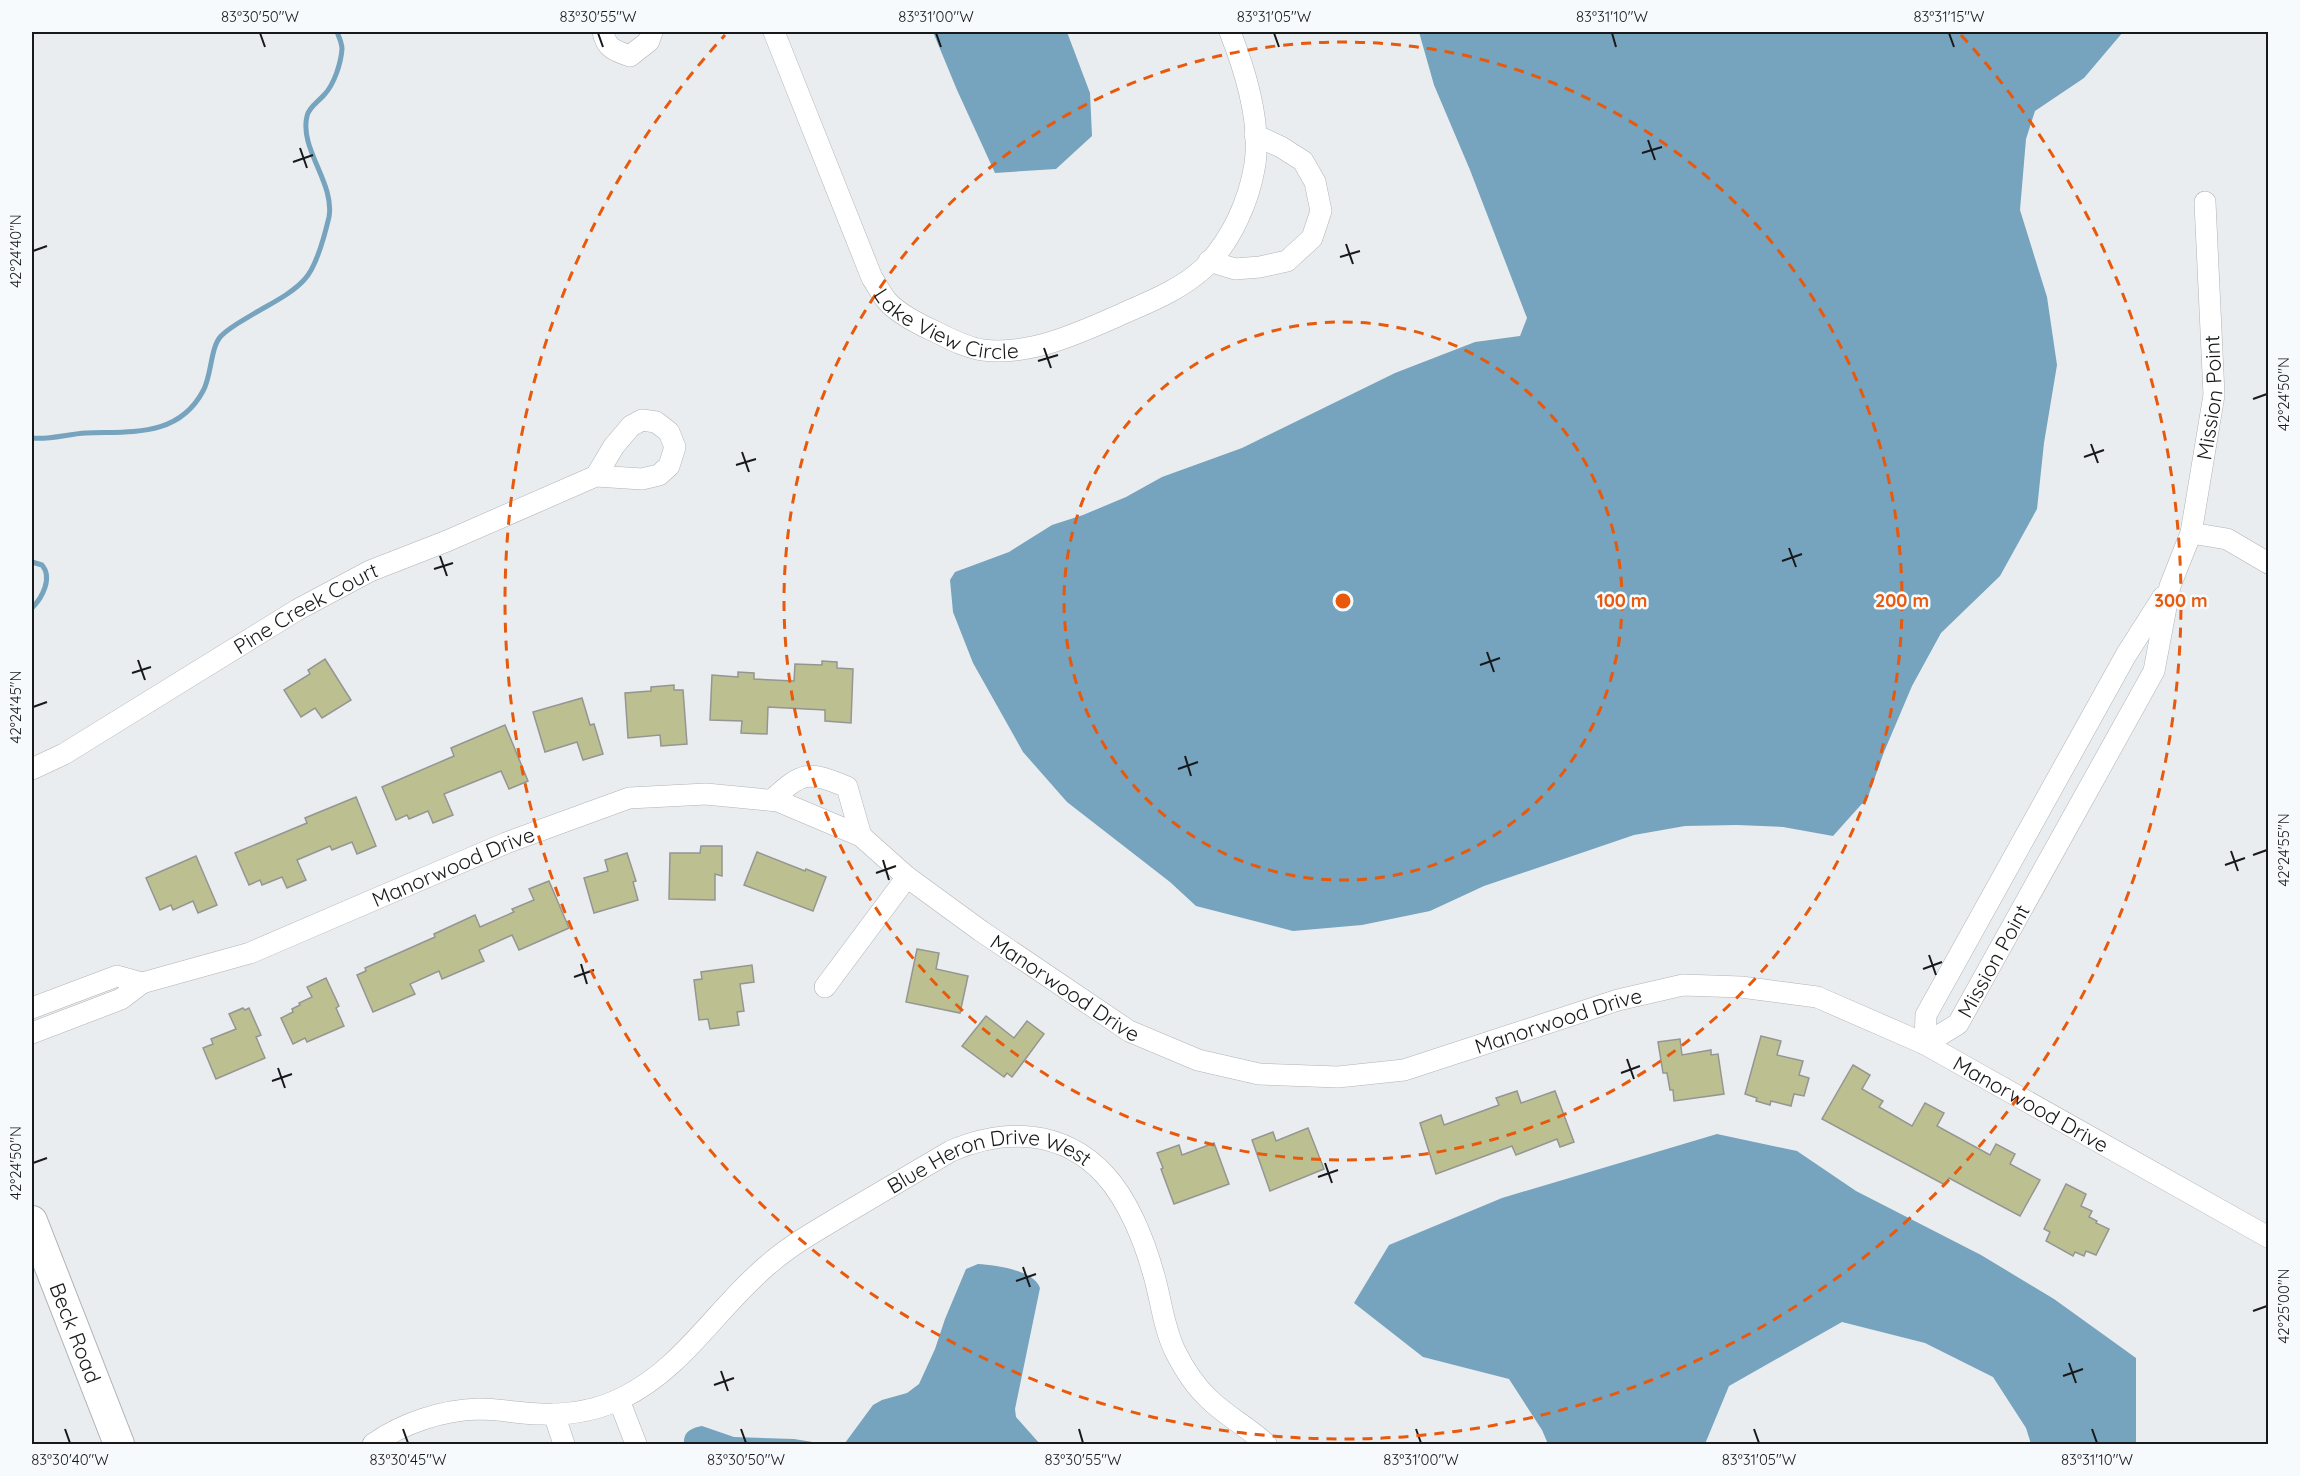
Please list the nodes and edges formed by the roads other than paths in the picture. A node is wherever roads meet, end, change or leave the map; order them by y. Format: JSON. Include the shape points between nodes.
{"nodes":[{"id":1,"x":603,"y":32,"type":"edge"},
{"id":2,"x":652,"y":32,"type":"edge"},
{"id":3,"x":774,"y":32,"type":"edge"},
{"id":4,"x":1230,"y":32,"type":"edge"},
{"id":5,"x":1255,"y":135,"type":"junction"},
{"id":6,"x":2205,"y":202,"type":"dead end"},
{"id":7,"x":1209,"y":261,"type":"junction"},
{"id":8,"x":596,"y":476,"type":"dead end"},
{"id":9,"x":2191,"y":533,"type":"junction"},
{"id":10,"x":2268,"y":563,"type":"edge"},
{"id":11,"x":2170,"y":586,"type":"junction"},
{"id":12,"x":32,"y":769,"type":"edge"},
{"id":13,"x":772,"y":800,"type":"junction"},
{"id":14,"x":861,"y":836,"type":"junction"},
{"id":15,"x":907,"y":877,"type":"junction"},
{"id":16,"x":142,"y":983,"type":"junction"},
{"id":17,"x":825,"y":987,"type":"dead end"},
{"id":18,"x":32,"y":1008,"type":"edge"},
{"id":19,"x":32,"y":1033,"type":"edge"},
{"id":20,"x":1925,"y":1044,"type":"junction"},
{"id":21,"x":32,"y":1221,"type":"edge"},
{"id":22,"x":2268,"y":1237,"type":"edge"},
{"id":23,"x":619,"y":1400,"type":"junction"},
{"id":24,"x":554,"y":1414,"type":"junction"},
{"id":25,"x":119,"y":1444,"type":"edge"},
{"id":26,"x":373,"y":1444,"type":"edge"},
{"id":27,"x":564,"y":1444,"type":"edge"},
{"id":28,"x":636,"y":1444,"type":"edge"},
{"id":29,"x":1266,"y":1444,"type":"edge"}],
"edges":[{"from":1,"to":2,"type":"street","via":[[611,50],[630,56],[649,41]]},
{"from":3,"to":7,"type":"street","name":"Lake View Circle","via":[[873,278],[887,302],[921,325],[982,350],[1026,349],[1087,330],[1178,289]]},
{"from":4,"to":5,"type":"street","name":"Lake View Circle","via":[[1254,112]]},
{"from":5,"to":7,"type":"street","name":"Lake View Circle","via":[[1255,163],[1245,203],[1227,240]]},
{"from":5,"to":7,"type":"street","via":[[1303,161],[1315,182],[1321,212],[1312,238],[1287,261],[1235,269]]},
{"from":6,"to":9,"type":"street","name":"Mission Point","via":[[2214,395]]},
{"from":8,"to":12,"type":"street","name":"Pine Creek Court","via":[[345,583],[64,754]]},
{"from":9,"to":10,"type":"street","via":[[2227,539]]},
{"from":9,"to":11,"type":"street","name":"Mission Point"},
{"from":11,"to":20,"type":"street","name":"Mission Point","via":[[2120,665],[1926,1015]]},
{"from":11,"to":20,"type":"street","name":"Mission Point","via":[[2154,671],[1958,1024]]},
{"from":13,"to":14,"type":"street","name":"Manorwood Drive"},
{"from":13,"to":14,"type":"street","via":[[793,781],[817,775],[847,787]]},
{"from":13,"to":16,"type":"street","name":"Manorwood Drive","via":[[706,794],[629,798],[506,843],[250,953]]},
{"from":14,"to":15,"type":"street","name":"Manorwood Drive"},
{"from":15,"to":17,"type":"street"},
{"from":15,"to":20,"type":"street","name":"Manorwood Drive","via":[[1129,1030],[1198,1060],[1259,1074],[1338,1077],[1404,1070],[1618,1000],[1683,986],[1741,987],[1817,997]]},
{"from":16,"to":18,"type":"street","name":"Manorwood Drive","via":[[117,975]]},
{"from":16,"to":19,"type":"street","name":"Manorwood Drive","via":[[121,999]]},
{"from":20,"to":22,"type":"street","name":"Manorwood Drive"},
{"from":21,"to":25,"type":"main road","name":"Beck Road"},
{"from":23,"to":24,"type":"street","name":"Blue Heron Drive West","via":[[593,1409]]},
{"from":23,"to":28,"type":"street"},
{"from":23,"to":29,"type":"street","name":"Blue Heron Drive West","via":[[668,1368],[755,1276],[803,1238],[951,1151],[993,1137],[1035,1137],[1074,1151],[1106,1176],[1121,1196],[1145,1249],[1175,1351],[1208,1399]]},
{"from":24,"to":26,"type":"street","name":"Blue Heron Drive West","via":[[457,1410],[406,1426]]},
{"from":24,"to":27,"type":"street"}]}
